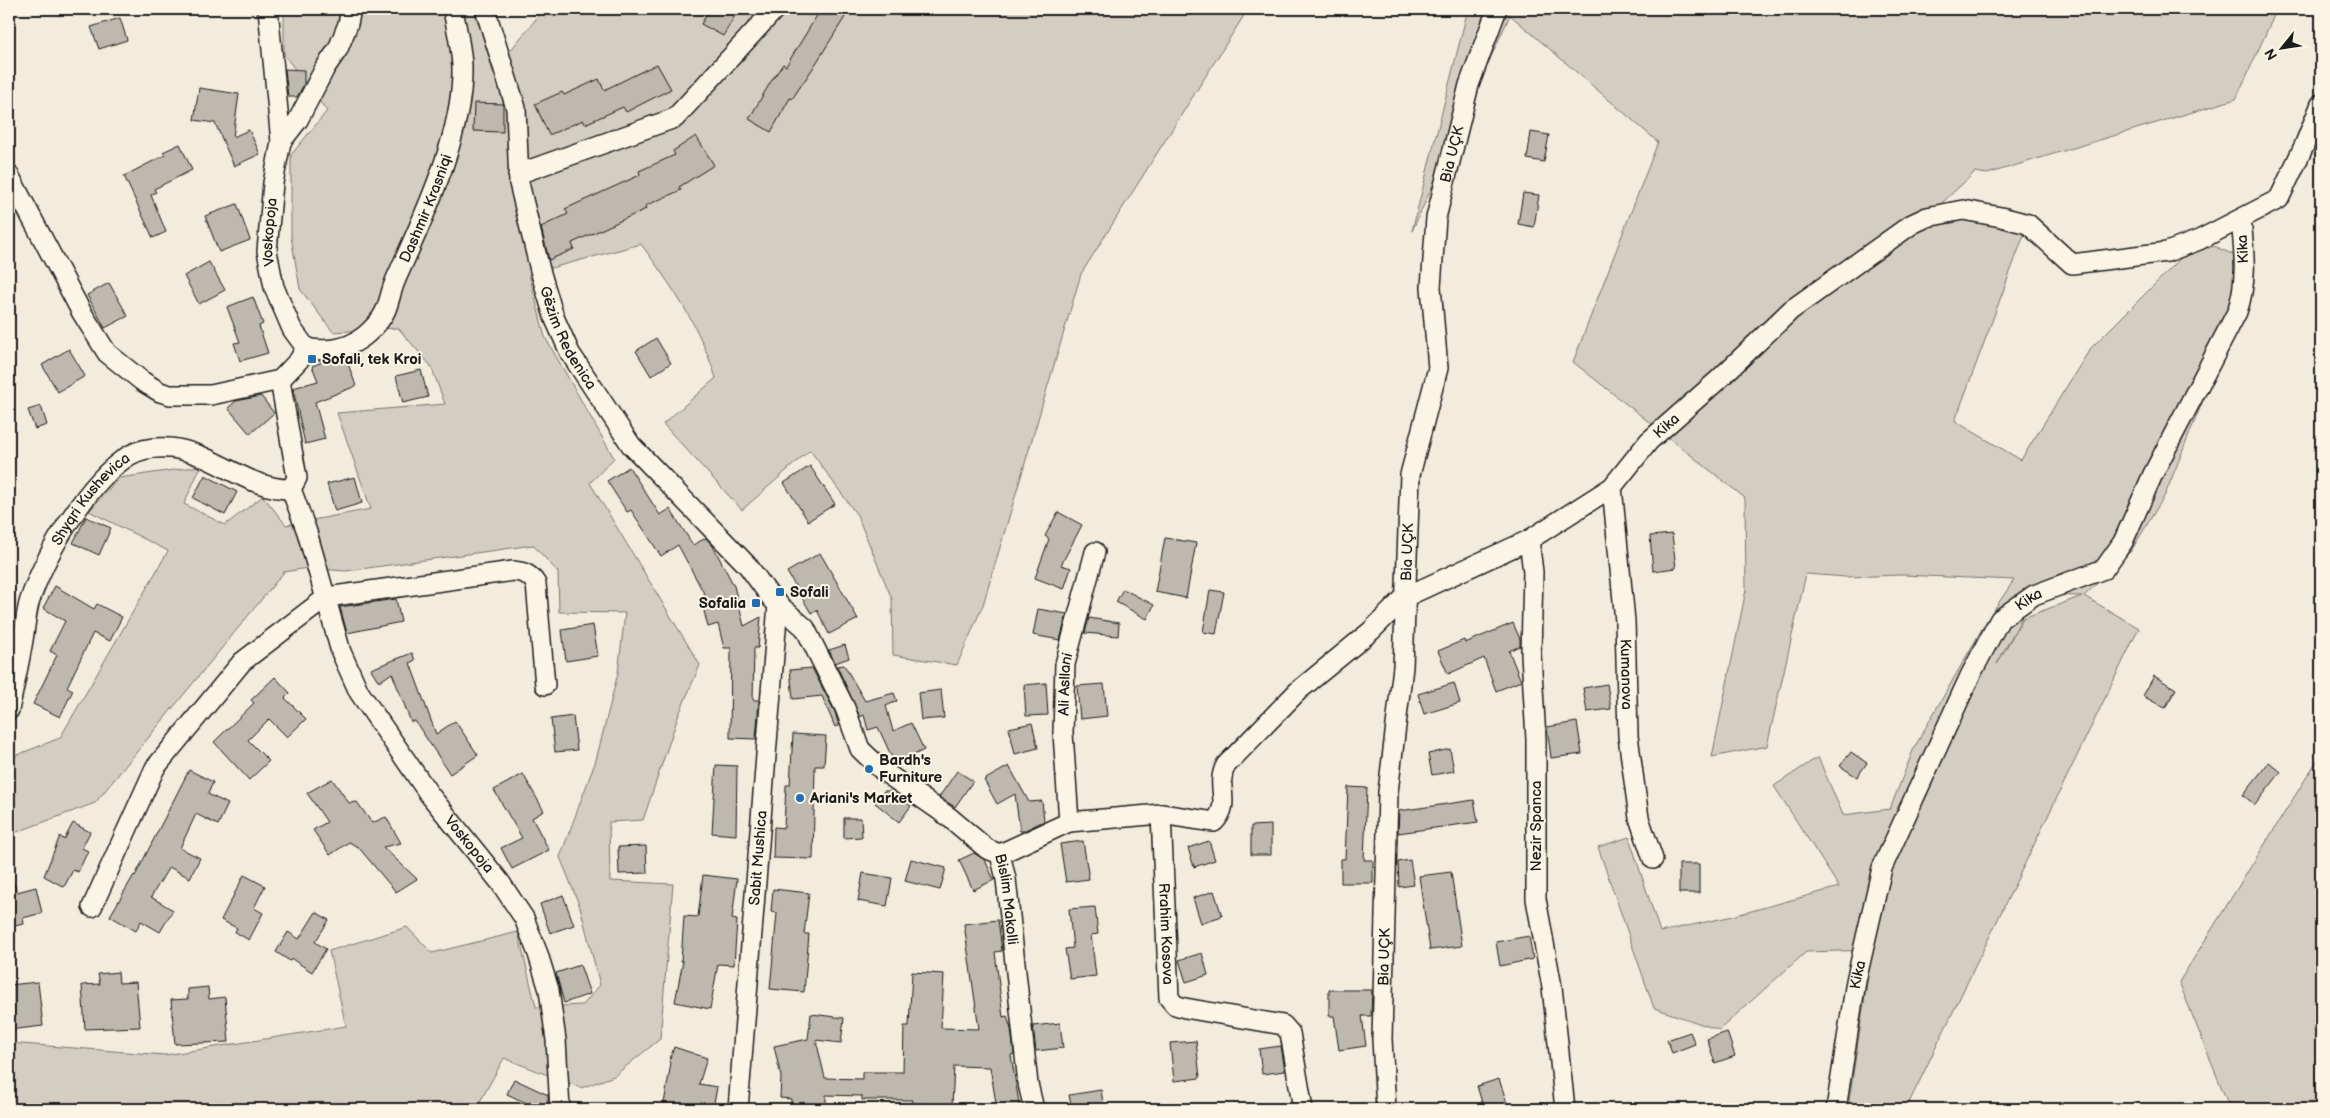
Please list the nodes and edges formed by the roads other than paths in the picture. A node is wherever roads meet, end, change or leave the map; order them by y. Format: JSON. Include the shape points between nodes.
{"nodes":[{"id":1,"x":268,"y":9,"type":"edge"},
{"id":2,"x":351,"y":9,"type":"edge"},
{"id":3,"x":453,"y":9,"type":"edge"},
{"id":4,"x":485,"y":9,"type":"edge"},
{"id":5,"x":775,"y":9,"type":"edge"},
{"id":6,"x":1497,"y":9,"type":"edge"},
{"id":7,"x":2321,"y":104,"type":"edge"},
{"id":8,"x":281,"y":142,"type":"junction"},
{"id":9,"x":518,"y":174,"type":"junction"},
{"id":10,"x":9,"y":175,"type":"edge"},
{"id":11,"x":2241,"y":220,"type":"junction"},
{"id":12,"x":306,"y":348,"type":"junction"},
{"id":13,"x":280,"y":380,"type":"junction"},
{"id":14,"x":1612,"y":487,"type":"junction"},
{"id":15,"x":291,"y":489,"type":"junction"},
{"id":16,"x":1529,"y":540,"type":"junction"},
{"id":17,"x":1095,"y":552,"type":"dead end"},
{"id":18,"x":327,"y":597,"type":"junction"},
{"id":19,"x":1406,"y":597,"type":"junction"},
{"id":20,"x":778,"y":604,"type":"junction"},
{"id":21,"x":17,"y":627,"type":"edge"},
{"id":22,"x":546,"y":684,"type":"dead end"},
{"id":23,"x":9,"y":710,"type":"edge"},
{"id":24,"x":1161,"y":814,"type":"junction"},
{"id":25,"x":1069,"y":822,"type":"junction"},
{"id":26,"x":1000,"y":854,"type":"junction"},
{"id":27,"x":1654,"y":859,"type":"dead end"},
{"id":28,"x":92,"y":907,"type":"dead end"},
{"id":29,"x":560,"y":1109,"type":"edge"},
{"id":30,"x":738,"y":1109,"type":"edge"},
{"id":31,"x":1034,"y":1109,"type":"edge"},
{"id":32,"x":1303,"y":1109,"type":"edge"},
{"id":33,"x":1386,"y":1109,"type":"edge"},
{"id":34,"x":1565,"y":1109,"type":"edge"},
{"id":35,"x":1836,"y":1109,"type":"edge"}],
"edges":[{"from":1,"to":8,"type":"street"},
{"from":2,"to":8,"type":"street","name":"Voskopoja","via":[[338,49],[298,120]]},
{"from":3,"to":12,"type":"street","name":"Dashmir Krasniqi","via":[[462,69],[458,106],[429,202],[395,280],[387,311],[372,330],[342,348],[323,352]]},
{"from":4,"to":9,"type":"street","name":"Gëzim Redenica","via":[[516,108]]},
{"from":5,"to":9,"type":"street","via":[[675,118]]},
{"from":6,"to":19,"type":"street","name":"Bia UÇK","via":[[1469,85],[1436,218],[1431,287],[1438,368],[1410,475]]},
{"from":7,"to":11,"type":"street","via":[[2279,199]]},
{"from":8,"to":12,"type":"street","name":"Voskopoja","via":[[272,183],[267,251],[274,287],[292,329]]},
{"from":9,"to":20,"type":"street","name":"Gëzim Redenica","via":[[540,270],[554,317],[570,353],[631,445],[748,566]]},
{"from":10,"to":13,"type":"street","via":[[82,313],[107,353],[142,380],[170,395],[211,395]]},
{"from":11,"to":14,"type":"street","name":"Kika","via":[[2167,252],[2072,264],[2028,224],[1962,210],[1927,217],[1912,224],[1791,310],[1649,441]]},
{"from":11,"to":35,"type":"street","name":"Kika","via":[[2244,291],[2237,312],[2153,474],[2124,542],[2104,569],[2034,595],[2000,619],[1970,676],[1882,868],[1856,981]]},
{"from":12,"to":13,"type":"street"},
{"from":13,"to":15,"type":"street","name":"Voskopoja","via":[[296,478]]},
{"from":14,"to":16,"type":"street","name":"Kika"},
{"from":14,"to":27,"type":"street","name":"Kumanova","via":[[1626,621],[1628,736],[1639,818]]},
{"from":15,"to":18,"type":"street","name":"Voskopoja"},
{"from":15,"to":21,"type":"street","name":"Shyqri Kushevica","via":[[262,486],[204,457],[172,448],[152,447],[131,454],[103,475],[64,529],[48,554]]},
{"from":16,"to":19,"type":"street","name":"Kika"},
{"from":16,"to":34,"type":"street","name":"Nezir Spanca","via":[[1534,572],[1531,654],[1536,739],[1536,899],[1552,987]]},
{"from":17,"to":25,"type":"street","name":"Ali Asllani","via":[[1065,664],[1063,733]]},
{"from":18,"to":22,"type":"street","via":[[523,572],[532,576],[536,584]]},
{"from":18,"to":28,"type":"street","via":[[242,662],[155,768]]},
{"from":18,"to":29,"type":"street","name":"Voskopoja","via":[[341,652],[359,692],[429,794],[500,882],[524,918],[549,990]]},
{"from":19,"to":24,"type":"street","via":[[1371,631],[1298,691],[1226,765],[1221,776],[1224,806],[1214,822]]},
{"from":19,"to":33,"type":"street","name":"Bia UÇK","via":[[1403,667],[1388,792],[1382,1039]]},
{"from":20,"to":26,"type":"street","name":"Bislim Makolli","via":[[809,635],[845,708],[860,749],[883,771],[949,817],[987,849]]},
{"from":20,"to":30,"type":"street","name":"Sabit Mushica"},
{"from":21,"to":23,"type":"street","name":"Shyqri Kushevica"},
{"from":24,"to":25,"type":"street"},
{"from":24,"to":32,"type":"street","name":"Rrahim Kosova","via":[[1169,998],[1175,1005],[1185,1008],[1283,1025],[1290,1033]]},
{"from":25,"to":26,"type":"street"},
{"from":26,"to":31,"type":"street","name":"Bislim Makolli","via":[[1006,878],[1028,1084]]}]}
